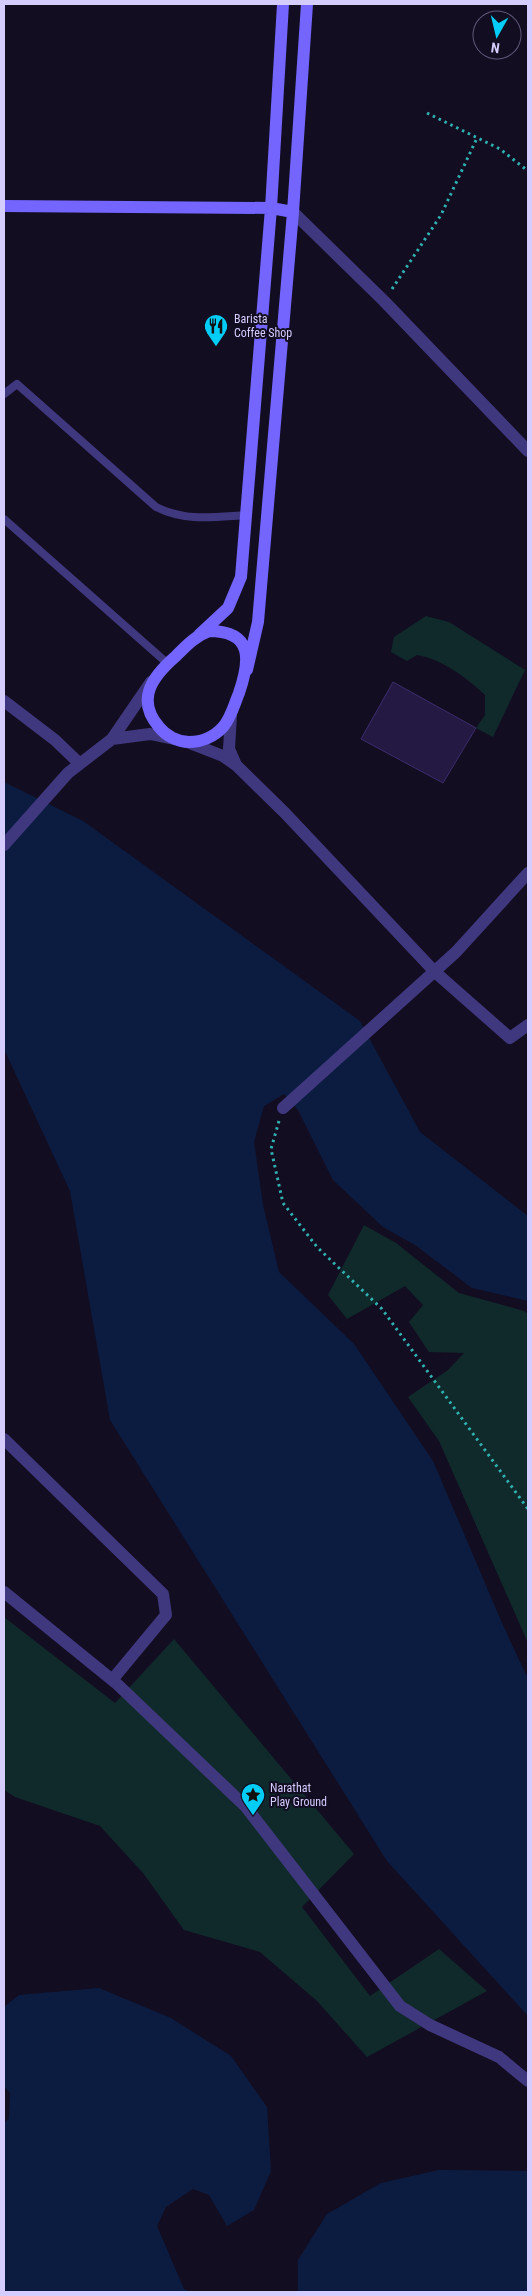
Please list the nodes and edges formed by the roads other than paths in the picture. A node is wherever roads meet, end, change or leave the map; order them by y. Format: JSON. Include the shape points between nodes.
{"nodes":[{"id":1,"x":283,"y":4,"type":"edge"},
{"id":2,"x":307,"y":4,"type":"edge"},
{"id":3,"x":4,"y":206,"type":"edge"},
{"id":4,"x":271,"y":208,"type":"junction"},
{"id":5,"x":293,"y":212,"type":"junction"},
{"id":6,"x":4,"y":394,"type":"edge"},
{"id":7,"x":528,"y":451,"type":"edge"},
{"id":8,"x":246,"y":515,"type":"junction"},
{"id":9,"x":4,"y":519,"type":"edge"},
{"id":10,"x":199,"y":635,"type":"junction"},
{"id":11,"x":167,"y":663,"type":"junction"},
{"id":12,"x":247,"y":670,"type":"junction"},
{"id":13,"x":151,"y":682,"type":"junction"},
{"id":14,"x":4,"y":701,"type":"edge"},
{"id":15,"x":231,"y":715,"type":"junction"},
{"id":16,"x":112,"y":739,"type":"junction"},
{"id":17,"x":174,"y":739,"type":"junction"},
{"id":18,"x":186,"y":742,"type":"junction"},
{"id":19,"x":79,"y":763,"type":"junction"},
{"id":20,"x":236,"y":765,"type":"junction"},
{"id":21,"x":4,"y":845,"type":"edge"},
{"id":22,"x":528,"y":873,"type":"edge"},
{"id":23,"x":435,"y":972,"type":"junction"},
{"id":24,"x":528,"y":1025,"type":"edge"},
{"id":25,"x":283,"y":1108,"type":"road end"},
{"id":26,"x":4,"y":1439,"type":"edge"},
{"id":27,"x":4,"y":1592,"type":"edge"},
{"id":28,"x":112,"y":1680,"type":"junction"},
{"id":29,"x":528,"y":2081,"type":"edge"}],
"edges":[{"from":1,"to":4,"type":"street"},
{"from":2,"to":5,"type":"street"},
{"from":3,"to":4,"type":"street"},
{"from":4,"to":5,"type":"street"},
{"from":4,"to":8,"type":"street"},
{"from":5,"to":7,"type":"street"},
{"from":5,"to":12,"type":"street","via":[[258,622]]},
{"from":6,"to":8,"type":"lane","via":[[17,384],[156,508],[186,518]]},
{"from":8,"to":10,"type":"street","via":[[242,577],[236,593],[228,608]]},
{"from":9,"to":11,"type":"lane"},
{"from":10,"to":11,"type":"street"},
{"from":10,"to":12,"type":"street","via":[[209,631],[231,634],[245,649]]},
{"from":11,"to":13,"type":"street"},
{"from":12,"to":15,"type":"street"},
{"from":13,"to":16,"type":"street"},
{"from":13,"to":17,"type":"street","via":[[149,709],[162,732]]},
{"from":14,"to":19,"type":"street","via":[[56,740]]},
{"from":15,"to":18,"type":"street","via":[[213,736]]},
{"from":15,"to":20,"type":"street","via":[[229,749]]},
{"from":16,"to":17,"type":"street","via":[[150,734]]},
{"from":16,"to":19,"type":"street"},
{"from":17,"to":18,"type":"street"},
{"from":18,"to":20,"type":"street","via":[[216,753]]},
{"from":19,"to":21,"type":"street"},
{"from":20,"to":23,"type":"street"},
{"from":22,"to":23,"type":"street"},
{"from":23,"to":24,"type":"street","via":[[510,1038]]},
{"from":23,"to":25,"type":"street"},
{"from":26,"to":28,"type":"street","via":[[163,1594],[166,1615]]},
{"from":27,"to":28,"type":"street"},
{"from":28,"to":29,"type":"street","via":[[246,1807],[400,2006],[430,2025],[499,2057]]}]}
